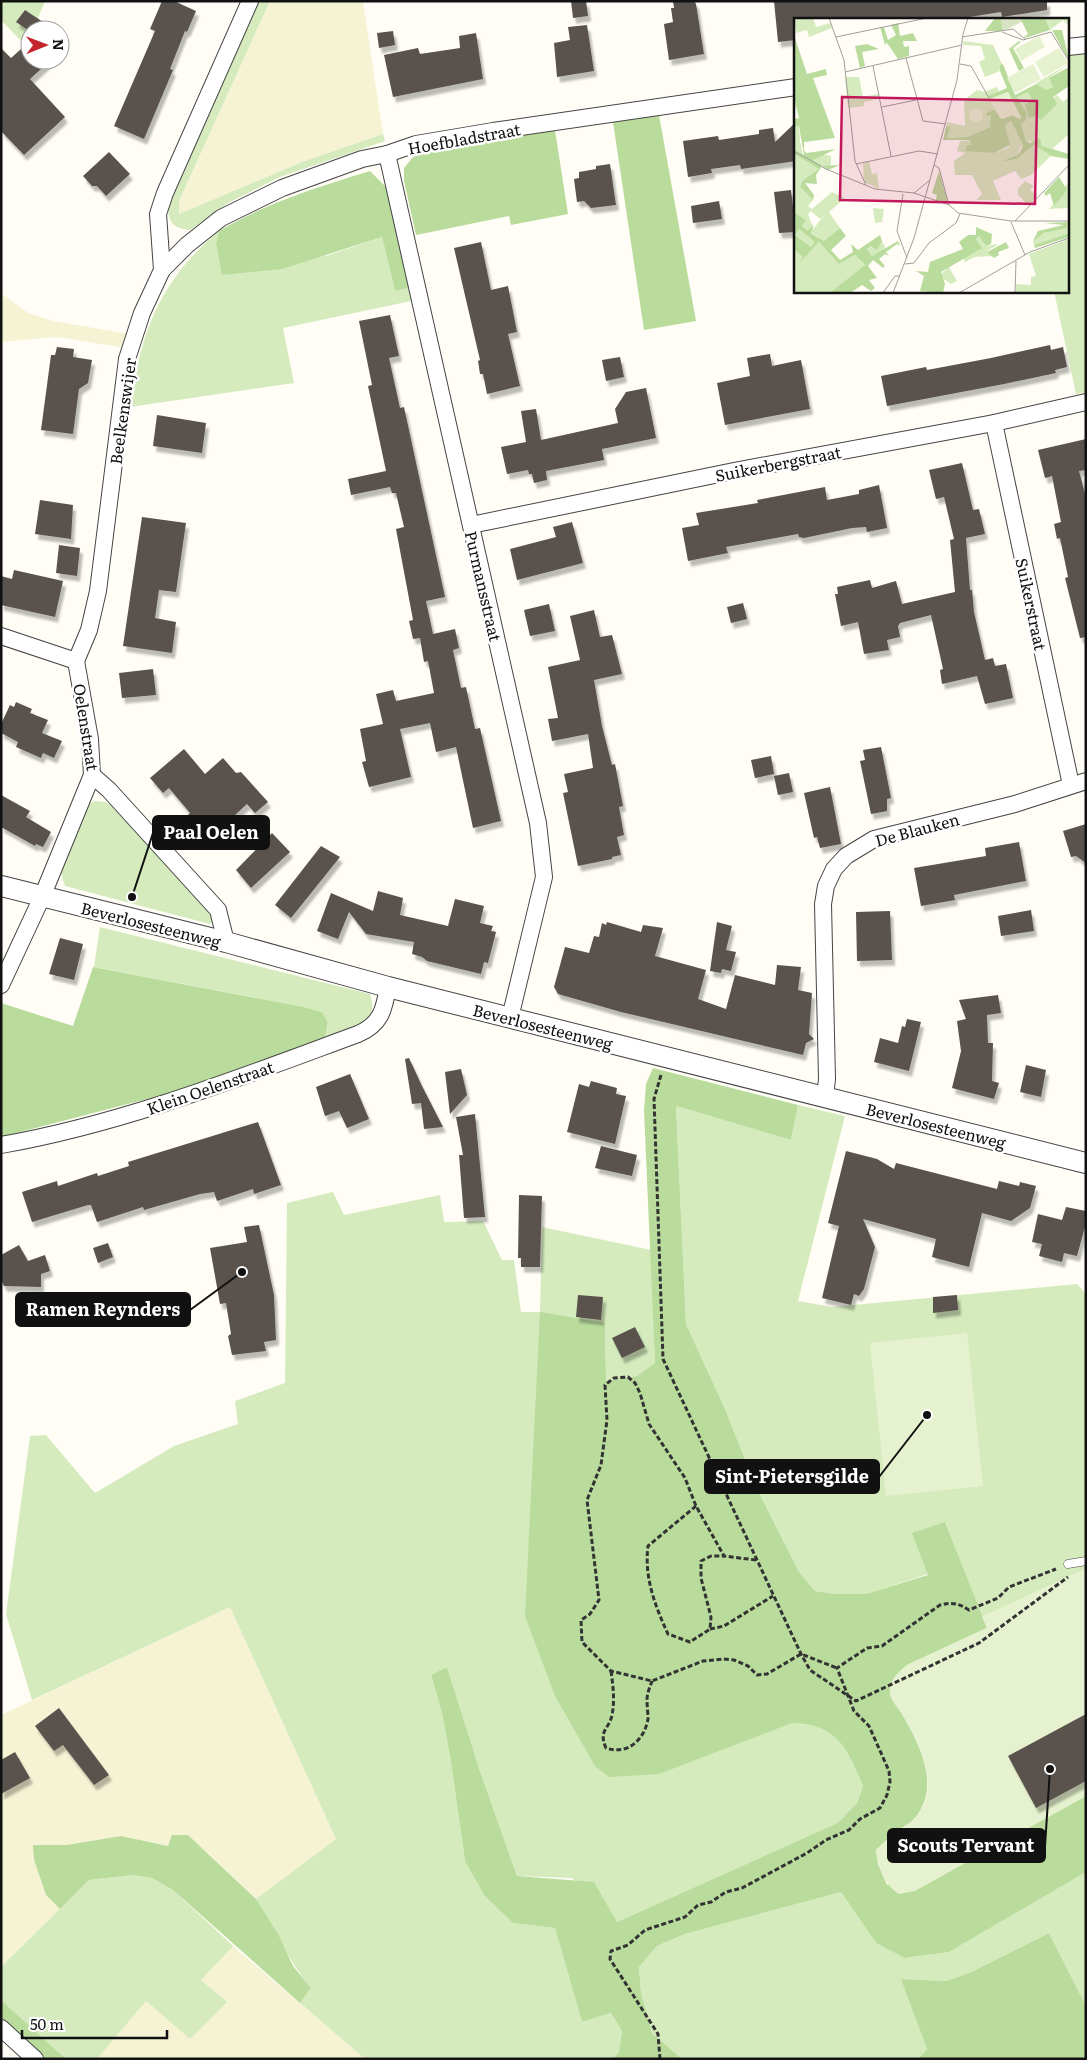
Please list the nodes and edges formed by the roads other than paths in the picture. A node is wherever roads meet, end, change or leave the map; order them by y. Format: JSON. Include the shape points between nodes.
{"nodes":[{"id":1,"x":250,"y":1,"type":"edge"},
{"id":2,"x":1086,"y":45,"type":"edge"},
{"id":3,"x":1070,"y":48,"type":"edge"},
{"id":4,"x":794,"y":87,"type":"edge"},
{"id":5,"x":387,"y":154,"type":"junction"},
{"id":6,"x":162,"y":270,"type":"junction"},
{"id":7,"x":1086,"y":402,"type":"edge"},
{"id":8,"x":994,"y":423,"type":"junction"},
{"id":9,"x":471,"y":525,"type":"junction"},
{"id":10,"x":1,"y":636,"type":"edge"},
{"id":11,"x":76,"y":661,"type":"junction"},
{"id":12,"x":92,"y":775,"type":"junction"},
{"id":13,"x":1078,"y":783,"type":"edge"},
{"id":14,"x":1,"y":886,"type":"edge"},
{"id":15,"x":42,"y":896,"type":"junction"},
{"id":16,"x":226,"y":942,"type":"junction"},
{"id":17,"x":1,"y":985,"type":"edge"},
{"id":18,"x":388,"y":987,"type":"junction"},
{"id":19,"x":510,"y":1018,"type":"junction"},
{"id":20,"x":825,"y":1097,"type":"junction"},
{"id":21,"x":1,"y":1145,"type":"edge"},
{"id":22,"x":1086,"y":1163,"type":"edge"},
{"id":23,"x":1086,"y":1561,"type":"edge"},
{"id":24,"x":1068,"y":1564,"type":"road end"},
{"id":25,"x":1,"y":2028,"type":"edge"},
{"id":26,"x":35,"y":2059,"type":"edge"}],
"edges":[{"from":1,"to":6,"type":"street","name":"Beelkenswijer","via":[[158,214]]},
{"from":2,"to":3,"type":"street"},
{"from":4,"to":5,"type":"street","name":"Hoefbladstraat","via":[[493,131],[416,144]]},
{"from":5,"to":6,"type":"street","name":"Hoefbladstraat","via":[[362,159],[282,188],[221,218]]},
{"from":5,"to":9,"type":"street","name":"Purmansstraat"},
{"from":6,"to":11,"type":"street","name":"Beelkenswijer","via":[[142,313],[128,359],[98,591],[89,630]]},
{"from":7,"to":8,"type":"street","name":"Suikerbergstraat"},
{"from":8,"to":9,"type":"street","name":"Suikerbergstraat","via":[[734,470]]},
{"from":8,"to":13,"type":"street","name":"Suikerstraat"},
{"from":9,"to":19,"type":"street","name":"Purmansstraat","via":[[538,823],[544,877]]},
{"from":10,"to":11,"type":"street","name":"Oelenstraat"},
{"from":11,"to":12,"type":"street","name":"Oelenstraat","via":[[90,739]]},
{"from":12,"to":15,"type":"street"},
{"from":12,"to":16,"type":"street","name":"Oelenstraat","via":[[218,910]]},
{"from":13,"to":20,"type":"street","name":"De Blauken","via":[[1016,804],[874,839],[846,856],[834,869],[826,886],[823,904]]},
{"from":14,"to":15,"type":"street","name":"Beverlosesteenweg"},
{"from":15,"to":16,"type":"street","name":"Beverlosesteenweg"},
{"from":15,"to":17,"type":"street"},
{"from":16,"to":18,"type":"street","name":"Beverlosesteenweg"},
{"from":18,"to":19,"type":"street","name":"Beverlosesteenweg"},
{"from":18,"to":21,"type":"street","name":"Klein Oelenstraat","via":[[382,1016],[376,1025],[358,1034],[175,1102],[70,1131]]},
{"from":19,"to":20,"type":"street","name":"Beverlosesteenweg"},
{"from":20,"to":22,"type":"street","name":"Beverlosesteenweg"},
{"from":23,"to":24,"type":"lane"},
{"from":25,"to":26,"type":"street"}]}
